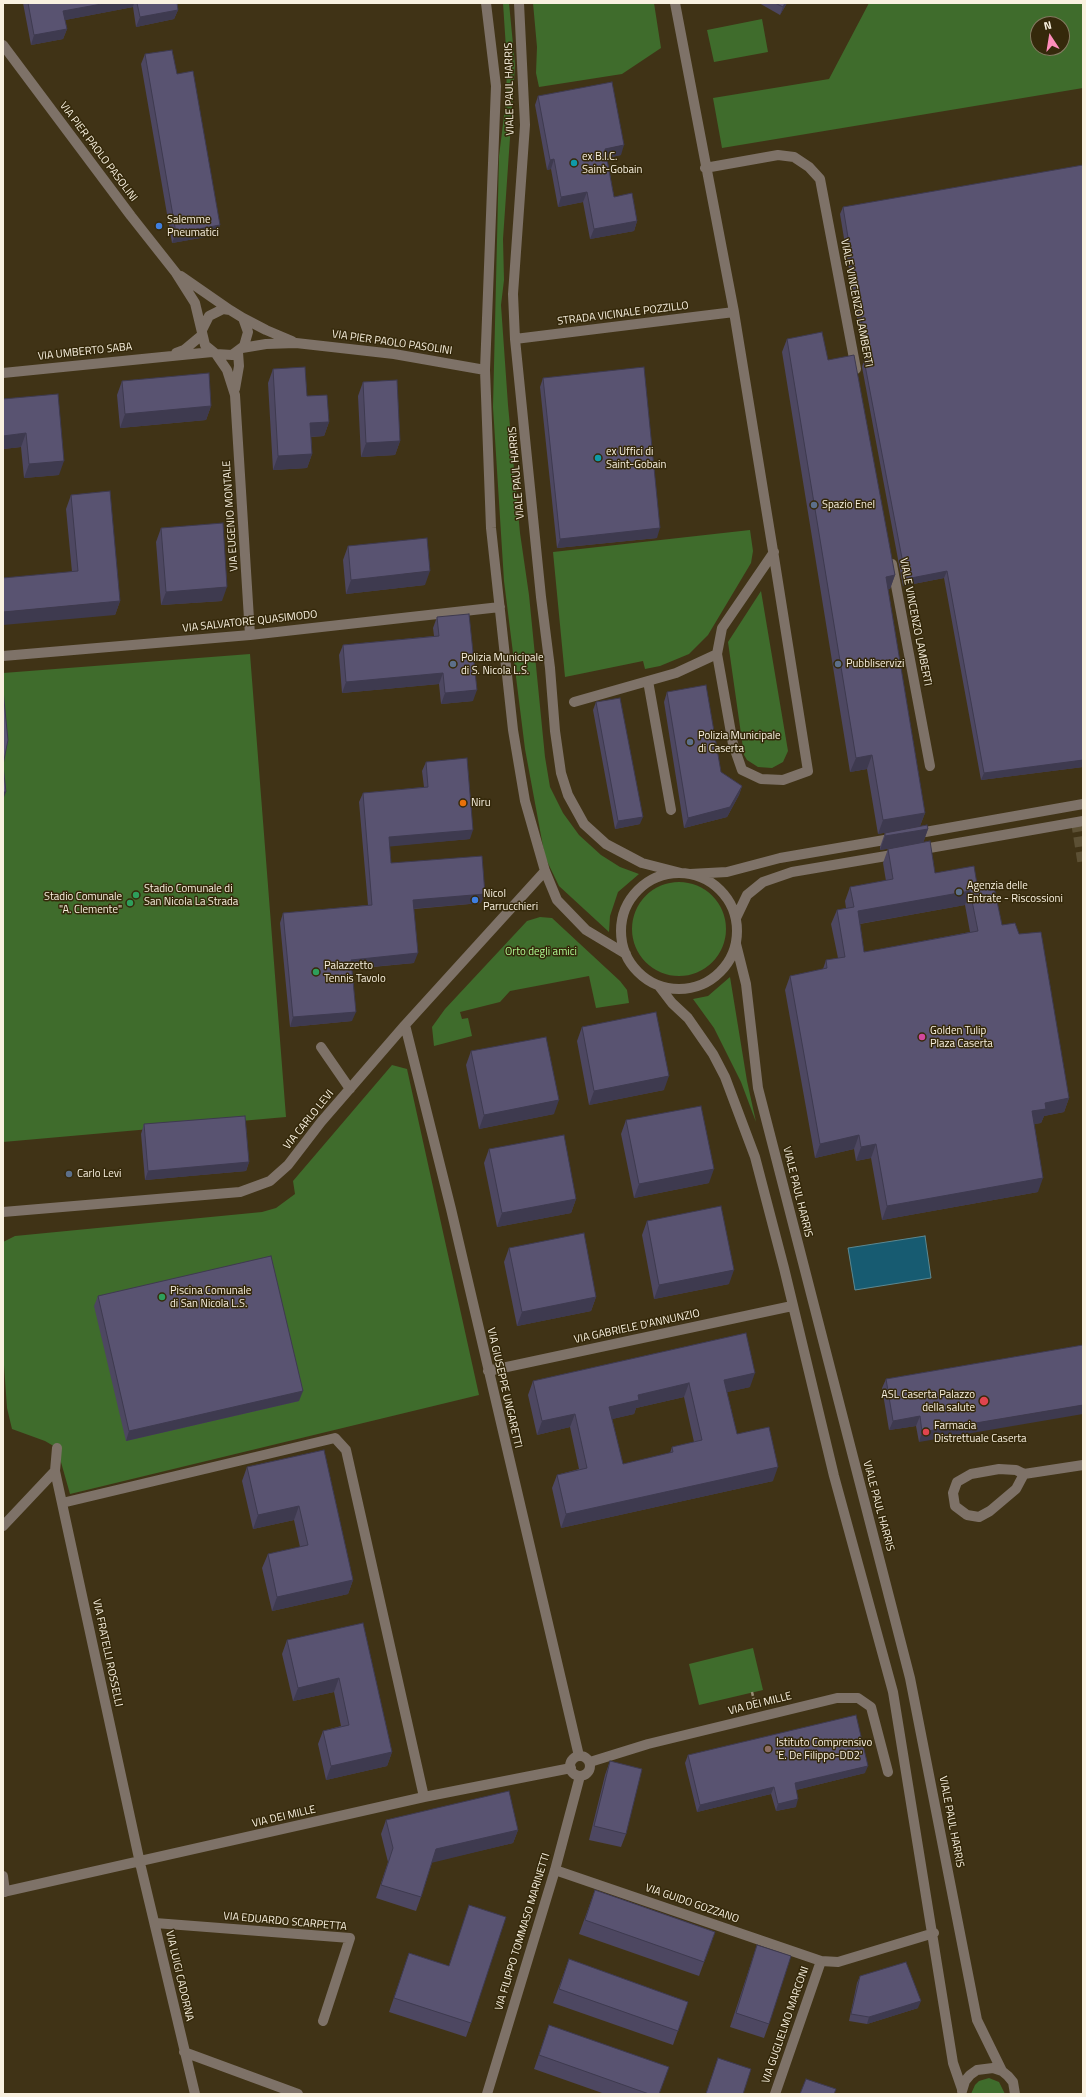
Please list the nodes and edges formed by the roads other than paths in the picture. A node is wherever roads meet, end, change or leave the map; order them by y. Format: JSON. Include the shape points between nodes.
{"nodes":[{"id":1,"x":486,"y":3,"type":"edge"},
{"id":2,"x":519,"y":3,"type":"edge"},
{"id":3,"x":675,"y":3,"type":"edge"},
{"id":4,"x":3,"y":45,"type":"edge"},
{"id":5,"x":705,"y":168,"type":"junction"},
{"id":6,"x":176,"y":273,"type":"junction"},
{"id":7,"x":230,"y":310,"type":"junction"},
{"id":8,"x":734,"y":312,"type":"junction"},
{"id":9,"x":243,"y":318,"type":"junction"},
{"id":10,"x":202,"y":332,"type":"junction"},
{"id":11,"x":515,"y":339,"type":"junction"},
{"id":12,"x":296,"y":343,"type":"junction"},
{"id":13,"x":240,"y":350,"type":"junction"},
{"id":14,"x":214,"y":353,"type":"junction"},
{"id":15,"x":170,"y":355,"type":"junction"},
{"id":16,"x":485,"y":370,"type":"junction"},
{"id":17,"x":3,"y":373,"type":"edge"},
{"id":18,"x":858,"y":383,"type":"edge"},
{"id":19,"x":235,"y":395,"type":"junction"},
{"id":20,"x":774,"y":552,"type":"junction"},
{"id":21,"x":891,"y":555,"type":"edge"},
{"id":22,"x":500,"y":607,"type":"junction"},
{"id":23,"x":250,"y":634,"type":"junction"},
{"id":24,"x":717,"y":654,"type":"junction"},
{"id":25,"x":3,"y":656,"type":"edge"},
{"id":26,"x":648,"y":681,"type":"junction"},
{"id":27,"x":574,"y":702,"type":"dead end"},
{"id":28,"x":930,"y":766,"type":"dead end"},
{"id":29,"x":1083,"y":804,"type":"edge"},
{"id":30,"x":671,"y":810,"type":"dead end"},
{"id":31,"x":1083,"y":821,"type":"edge"},
{"id":32,"x":545,"y":872,"type":"junction"},
{"id":33,"x":686,"y":873,"type":"junction"},
{"id":34,"x":736,"y":918,"type":"junction"},
{"id":35,"x":736,"y":944,"type":"junction"},
{"id":36,"x":626,"y":954,"type":"junction"},
{"id":37,"x":659,"y":986,"type":"junction"},
{"id":38,"x":405,"y":1025,"type":"junction"},
{"id":39,"x":321,"y":1047,"type":"dead end"},
{"id":40,"x":350,"y":1089,"type":"junction"},
{"id":41,"x":3,"y":1212,"type":"edge"},
{"id":42,"x":792,"y":1306,"type":"junction"},
{"id":43,"x":488,"y":1371,"type":"junction"},
{"id":44,"x":57,"y":1448,"type":"dead end"},
{"id":45,"x":1083,"y":1465,"type":"edge"},
{"id":46,"x":55,"y":1471,"type":"junction"},
{"id":47,"x":1024,"y":1474,"type":"junction"},
{"id":48,"x":62,"y":1503,"type":"junction"},
{"id":49,"x":3,"y":1526,"type":"edge"},
{"id":50,"x":579,"y":1756,"type":"junction"},
{"id":51,"x":590,"y":1762,"type":"junction"},
{"id":52,"x":571,"y":1768,"type":"junction"},
{"id":53,"x":888,"y":1772,"type":"dead end"},
{"id":54,"x":580,"y":1776,"type":"junction"},
{"id":55,"x":424,"y":1797,"type":"junction"},
{"id":56,"x":140,"y":1863,"type":"junction"},
{"id":57,"x":555,"y":1870,"type":"junction"},
{"id":58,"x":3,"y":1876,"type":"edge"},
{"id":59,"x":4,"y":1892,"type":"edge"},
{"id":60,"x":155,"y":1923,"type":"junction"},
{"id":61,"x":934,"y":1934,"type":"junction"},
{"id":62,"x":821,"y":1961,"type":"junction"},
{"id":63,"x":323,"y":2021,"type":"dead end"},
{"id":64,"x":184,"y":2052,"type":"junction"},
{"id":65,"x":1002,"y":2071,"type":"junction"},
{"id":66,"x":961,"y":2091,"type":"edge"},
{"id":67,"x":195,"y":2094,"type":"edge"},
{"id":68,"x":298,"y":2094,"type":"edge"},
{"id":69,"x":487,"y":2094,"type":"edge"},
{"id":70,"x":775,"y":2094,"type":"edge"},
{"id":71,"x":1015,"y":2094,"type":"edge"}],
"edges":[{"from":1,"to":16,"type":"street","name":"VIALE PAUL HARRIS","via":[[496,86]]},
{"from":2,"to":11,"type":"street","name":"VIALE PAUL HARRIS","via":[[525,126],[513,294]]},
{"from":3,"to":5,"type":"street"},
{"from":4,"to":6,"type":"street","name":"VIA PIER PAOLO PASOLINI"},
{"from":5,"to":8,"type":"street"},
{"from":5,"to":18,"type":"street","name":"VIALE VINCENZO LAMBERTI","via":[[778,155],[794,157],[810,167],[820,179]]},
{"from":6,"to":7,"type":"street","name":"VIA PIER PAOLO PASOLINI"},
{"from":6,"to":10,"type":"street","name":"VIA PIER PAOLO PASOLINI","via":[[195,303]]},
{"from":7,"to":9,"type":"street"},
{"from":7,"to":10,"type":"street","via":[[215,311],[209,316]]},
{"from":8,"to":11,"type":"street","name":"STRADA VICINALE POZZILLO"},
{"from":8,"to":20,"type":"street"},
{"from":9,"to":12,"type":"street","name":"VIA PIER PAOLO PASOLINI"},
{"from":9,"to":13,"type":"street","via":[[248,332],[247,340]]},
{"from":10,"to":14,"type":"street","via":[[205,345]]},
{"from":10,"to":15,"type":"street","name":"VIA UMBERTO SABA","via":[[184,350]]},
{"from":11,"to":33,"type":"street","name":"VIALE PAUL HARRIS","via":[[555,731],[561,773],[568,795],[584,824],[606,844],[642,863]]},
{"from":12,"to":13,"type":"street","name":"VIA PIER PAOLO PASOLINI","via":[[266,344]]},
{"from":12,"to":16,"type":"street","name":"VIA PIER PAOLO PASOLINI","via":[[394,354]]},
{"from":13,"to":14,"type":"street","via":[[224,356]]},
{"from":13,"to":19,"type":"street","name":"VIA EUGENIO MONTALE"},
{"from":14,"to":15,"type":"street","name":"VIA UMBERTO SABA"},
{"from":14,"to":19,"type":"street","name":"VIA EUGENIO MONTALE","via":[[227,370]]},
{"from":15,"to":17,"type":"street","name":"VIA UMBERTO SABA"},
{"from":16,"to":22,"type":"street","name":"VIALE PAUL HARRIS","via":[[491,528]]},
{"from":19,"to":23,"type":"street","name":"VIA EUGENIO MONTALE"},
{"from":20,"to":24,"type":"street","via":[[722,628]]},
{"from":20,"to":24,"type":"street","via":[[808,772],[783,780],[761,779],[742,770],[733,744]]},
{"from":21,"to":28,"type":"street","name":"VIALE VINCENZO LAMBERTI"},
{"from":22,"to":23,"type":"street","name":"VIA SALVATORE QUASIMODO"},
{"from":22,"to":32,"type":"street","name":"VIALE PAUL HARRIS","via":[[525,801]]},
{"from":23,"to":25,"type":"street","name":"VIA SALVATORE QUASIMODO"},
{"from":24,"to":26,"type":"street","via":[[676,674]]},
{"from":26,"to":27,"type":"street"},
{"from":26,"to":30,"type":"street"},
{"from":29,"to":33,"type":"street","via":[[780,858],[727,872]]},
{"from":31,"to":34,"type":"street","via":[[792,872],[763,882],[747,895]]},
{"from":32,"to":36,"type":"street","name":"VIALE PAUL HARRIS","via":[[557,900],[586,930]]},
{"from":32,"to":38,"type":"street","name":"VIA CARLO LEVI"},
{"from":33,"to":34,"type":"street","name":"VIALE PAUL HARRIS","via":[[703,878],[724,894]]},
{"from":33,"to":36,"type":"street","name":"VIALE PAUL HARRIS","via":[[665,875],[649,881],[636,892],[627,905],[622,921],[621,938]]},
{"from":34,"to":35,"type":"street","name":"VIALE PAUL HARRIS"},
{"from":35,"to":37,"type":"street","name":"VIALE PAUL HARRIS","via":[[728,962],[715,977],[698,986],[678,989]]},
{"from":35,"to":65,"type":"street","name":"VIALE PAUL HARRIS","via":[[746,984],[758,1088],[910,1678],[977,2020]]},
{"from":36,"to":37,"type":"street","name":"VIALE PAUL HARRIS","via":[[645,978]]},
{"from":37,"to":42,"type":"street","name":"VIALE PAUL HARRIS","via":[[688,1018],[713,1054],[725,1077],[755,1157]]},
{"from":38,"to":40,"type":"street","name":"VIA CARLO LEVI"},
{"from":38,"to":43,"type":"street","name":"VIA GIUSEPPE UNGARETTI"},
{"from":39,"to":40,"type":"street"},
{"from":40,"to":41,"type":"street","name":"VIA CARLO LEVI","via":[[288,1165],[270,1181],[240,1192]]},
{"from":42,"to":43,"type":"street","name":"VIA GABRIELE D'ANNUNZIO"},
{"from":42,"to":61,"type":"street","name":"VIALE PAUL HARRIS","via":[[836,1484],[893,1692]]},
{"from":43,"to":50,"type":"street","name":"VIA GIUSEPPE UNGARETTI"},
{"from":44,"to":46,"type":"street","name":"VIA FRATELLI ROSSELLI"},
{"from":45,"to":47,"type":"street"},
{"from":46,"to":48,"type":"street","name":"VIA FRATELLI ROSSELLI"},
{"from":46,"to":49,"type":"street"},
{"from":47,"to":47,"type":"street","via":[[1016,1470],[971,1474],[958,1482],[953,1492],[954,1506],[967,1515],[979,1517],[1016,1489]]},
{"from":48,"to":55,"type":"street","via":[[335,1438],[346,1450]]},
{"from":48,"to":56,"type":"street","name":"VIA FRATELLI ROSSELLI"},
{"from":50,"to":51,"type":"street","via":[[586,1757]]},
{"from":50,"to":52,"type":"street","via":[[573,1759]]},
{"from":51,"to":53,"type":"street","name":"VIA DEI MILLE","via":[[648,1744],[838,1698],[858,1698],[871,1707]]},
{"from":51,"to":54,"type":"street","via":[[589,1772]]},
{"from":52,"to":54,"type":"street","via":[[574,1774]]},
{"from":52,"to":55,"type":"street","name":"VIA DEI MILLE"},
{"from":54,"to":57,"type":"street","name":"VIA FILIPPO TOMMASO MARINETTI"},
{"from":55,"to":56,"type":"street","name":"VIA DEI MILLE"},
{"from":56,"to":59,"type":"street","name":"VIA DEI MILLE"},
{"from":56,"to":60,"type":"street","name":"VIA LUIGI CADORNA"},
{"from":57,"to":62,"type":"street","name":"VIA GUIDO GOZZANO"},
{"from":57,"to":69,"type":"street","name":"VIA FILIPPO TOMMASO MARINETTI"},
{"from":58,"to":59,"type":"street"},
{"from":60,"to":63,"type":"street","name":"VIA EDUARDO SCARPETTA","via":[[350,1938]]},
{"from":60,"to":64,"type":"street","name":"VIA LUIGI CADORNA"},
{"from":61,"to":62,"type":"street","name":"VIA GUGLIELMO MARCONI","via":[[838,1962]]},
{"from":61,"to":66,"type":"street","name":"VIALE PAUL HARRIS","via":[[953,2062]]},
{"from":62,"to":70,"type":"street","name":"VIA GUGLIELMO MARCONI"},
{"from":64,"to":67,"type":"street","name":"VIA LUIGI CADORNA"},
{"from":64,"to":68,"type":"street"},
{"from":65,"to":66,"type":"street","name":"VIALE PAUL HARRIS","via":[[993,2068],[977,2070],[970,2075]]},
{"from":65,"to":71,"type":"street","name":"VIALE PAUL HARRIS","via":[[1013,2082]]}]}
